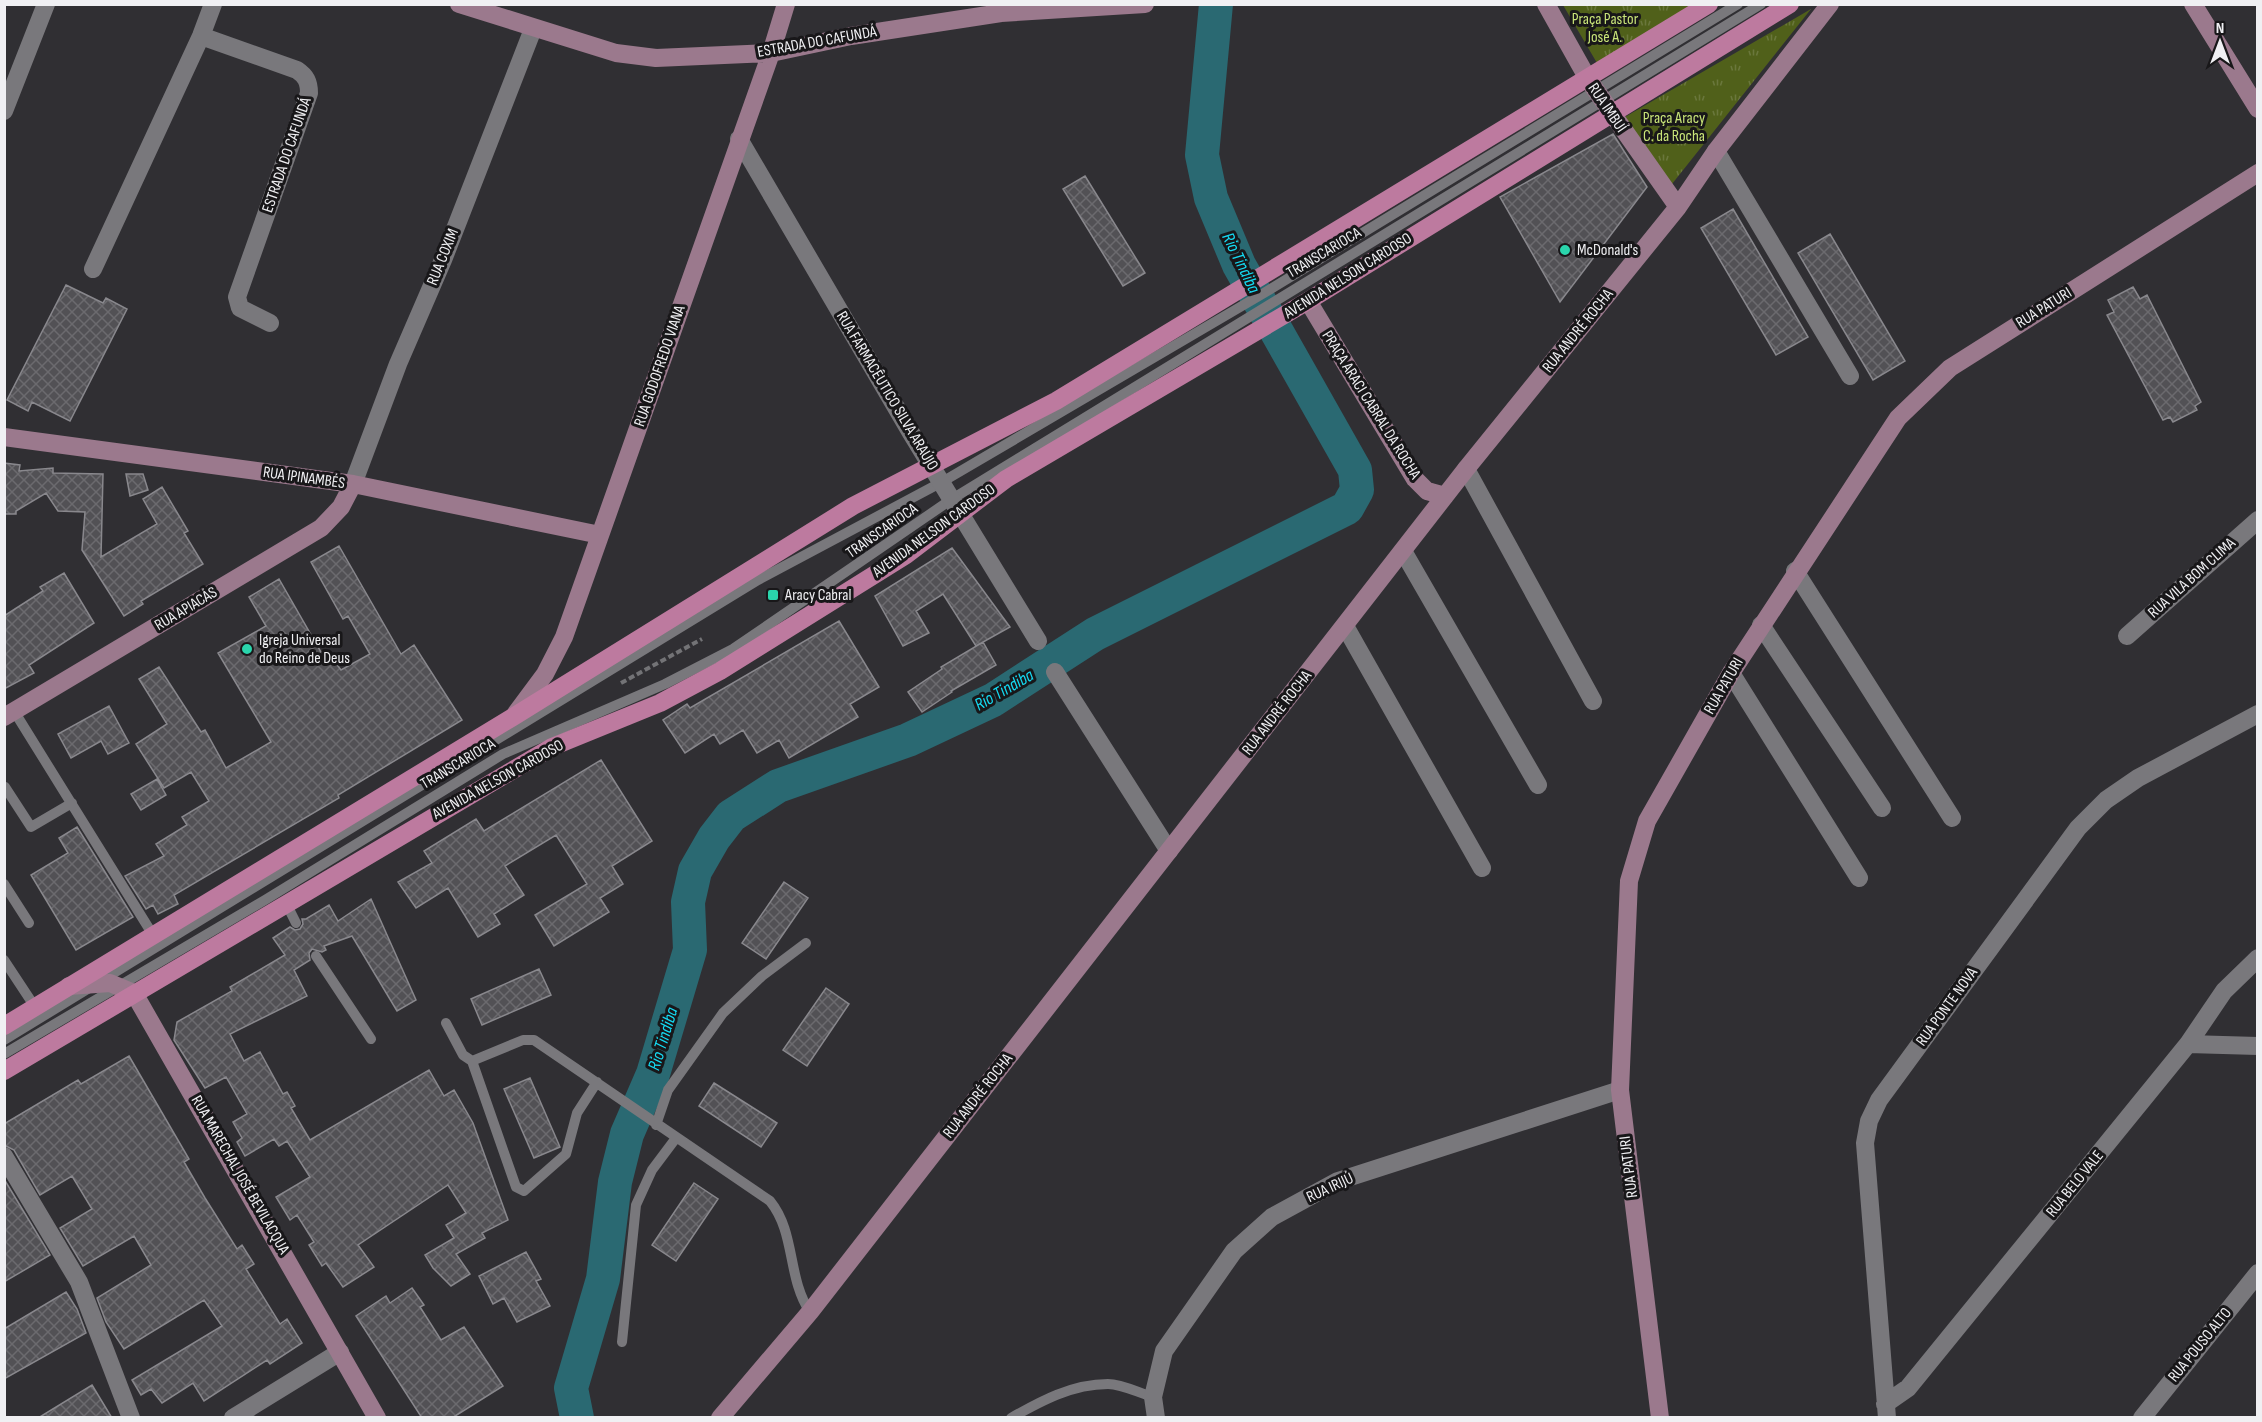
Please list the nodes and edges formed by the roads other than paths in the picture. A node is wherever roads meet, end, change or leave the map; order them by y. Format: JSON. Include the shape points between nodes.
{"nodes":[{"id":1,"x":46,"y":4,"type":"edge"},
{"id":2,"x":213,"y":4,"type":"edge"},
{"id":3,"x":459,"y":4,"type":"edge"},
{"id":4,"x":786,"y":4,"type":"edge"},
{"id":5,"x":1145,"y":4,"type":"edge"},
{"id":6,"x":1546,"y":4,"type":"edge"},
{"id":7,"x":1709,"y":4,"type":"edge"},
{"id":8,"x":1738,"y":4,"type":"edge"},
{"id":9,"x":1761,"y":4,"type":"edge"},
{"id":10,"x":1790,"y":4,"type":"edge"},
{"id":11,"x":1830,"y":4,"type":"edge"},
{"id":12,"x":2193,"y":4,"type":"edge"},
{"id":13,"x":533,"y":29,"type":"junction"},
{"id":14,"x":201,"y":36,"type":"junction"},
{"id":15,"x":771,"y":53,"type":"junction"},
{"id":16,"x":1599,"y":96,"type":"junction"},
{"id":17,"x":2258,"y":109,"type":"edge"},
{"id":18,"x":4,"y":111,"type":"edge"},
{"id":19,"x":739,"y":139,"type":"junction"},
{"id":20,"x":1716,"y":152,"type":"junction"},
{"id":21,"x":2258,"y":173,"type":"edge"},
{"id":22,"x":1678,"y":207,"type":"junction"},
{"id":23,"x":93,"y":269,"type":"dead end"},
{"id":24,"x":1308,"y":301,"type":"junction"},
{"id":25,"x":1268,"y":315,"type":"junction"},
{"id":26,"x":270,"y":323,"type":"dead end"},
{"id":27,"x":1850,"y":376,"type":"dead end"},
{"id":28,"x":4,"y":437,"type":"edge"},
{"id":29,"x":1466,"y":468,"type":"junction"},
{"id":30,"x":937,"y":475,"type":"junction"},
{"id":31,"x":353,"y":484,"type":"junction"},
{"id":32,"x":1445,"y":496,"type":"junction"},
{"id":33,"x":956,"y":506,"type":"junction"},
{"id":34,"x":2258,"y":520,"type":"edge"},
{"id":35,"x":600,"y":535,"type":"junction"},
{"id":36,"x":1403,"y":551,"type":"junction"},
{"id":37,"x":1795,"y":572,"type":"junction"},
{"id":38,"x":1761,"y":625,"type":"junction"},
{"id":39,"x":1345,"y":626,"type":"junction"},
{"id":40,"x":2127,"y":636,"type":"dead end"},
{"id":41,"x":1038,"y":641,"type":"dead end"},
{"id":42,"x":1055,"y":672,"type":"dead end"},
{"id":43,"x":1731,"y":673,"type":"junction"},
{"id":44,"x":1593,"y":701,"type":"dead end"},
{"id":45,"x":9,"y":714,"type":"edge"},
{"id":46,"x":2258,"y":714,"type":"edge"},
{"id":47,"x":513,"y":717,"type":"junction"},
{"id":48,"x":1538,"y":785,"type":"dead end"},
{"id":49,"x":5,"y":787,"type":"edge"},
{"id":50,"x":72,"y":803,"type":"junction"},
{"id":51,"x":1882,"y":808,"type":"dead end"},
{"id":52,"x":1952,"y":818,"type":"dead end"},
{"id":53,"x":1169,"y":851,"type":"junction"},
{"id":54,"x":1482,"y":868,"type":"dead end"},
{"id":55,"x":1859,"y":878,"type":"dead end"},
{"id":56,"x":4,"y":884,"type":"edge"},
{"id":57,"x":286,"y":903,"type":"junction"},
{"id":58,"x":29,"y":923,"type":"dead end"},
{"id":59,"x":296,"y":923,"type":"dead end"},
{"id":60,"x":153,"y":935,"type":"junction"},
{"id":61,"x":806,"y":943,"type":"dead end"},
{"id":62,"x":316,"y":956,"type":"dead end"},
{"id":63,"x":2258,"y":958,"type":"edge"},
{"id":64,"x":4,"y":960,"type":"edge"},
{"id":65,"x":101,"y":982,"type":"junction"},
{"id":66,"x":69,"y":986,"type":"junction"},
{"id":67,"x":128,"y":989,"type":"junction"},
{"id":68,"x":35,"y":1007,"type":"junction"},
{"id":69,"x":446,"y":1023,"type":"dead end"},
{"id":70,"x":4,"y":1026,"type":"edge"},
{"id":71,"x":371,"y":1039,"type":"dead end"},
{"id":72,"x":4,"y":1040,"type":"edge"},
{"id":73,"x":2188,"y":1044,"type":"junction"},
{"id":74,"x":2258,"y":1046,"type":"edge"},
{"id":75,"x":4,"y":1054,"type":"edge"},
{"id":76,"x":472,"y":1061,"type":"junction"},
{"id":77,"x":4,"y":1071,"type":"edge"},
{"id":78,"x":597,"y":1082,"type":"junction"},
{"id":79,"x":1620,"y":1090,"type":"junction"},
{"id":80,"x":653,"y":1123,"type":"junction"},
{"id":81,"x":676,"y":1138,"type":"junction"},
{"id":82,"x":4,"y":1156,"type":"edge"},
{"id":83,"x":2258,"y":1274,"type":"edge"},
{"id":84,"x":810,"y":1312,"type":"junction"},
{"id":85,"x":622,"y":1341,"type":"dead end"},
{"id":86,"x":340,"y":1352,"type":"junction"},
{"id":87,"x":1153,"y":1397,"type":"junction"},
{"id":88,"x":1886,"y":1411,"type":"edge"},
{"id":89,"x":131,"y":1418,"type":"edge"},
{"id":90,"x":233,"y":1418,"type":"edge"},
{"id":91,"x":376,"y":1418,"type":"edge"},
{"id":92,"x":720,"y":1418,"type":"edge"},
{"id":93,"x":1011,"y":1418,"type":"edge"},
{"id":94,"x":1156,"y":1418,"type":"edge"},
{"id":95,"x":1660,"y":1418,"type":"edge"},
{"id":96,"x":2142,"y":1418,"type":"edge"}],
"edges":[{"from":1,"to":18,"type":"street"},
{"from":2,"to":14,"type":"street"},
{"from":3,"to":13,"type":"main road","name":"ESTRADA DO CAFUNDÁ"},
{"from":4,"to":15,"type":"main road","name":"RUA GODOFREDO VIANA"},
{"from":5,"to":15,"type":"main road","name":"ESTRADA DO CAFUNDÁ","via":[[1001,13],[851,36]]},
{"from":6,"to":16,"type":"main road","name":"RUA IMBUÍ"},
{"from":7,"to":16,"type":"main road","name":"AVENIDA NELSON CARDOSO"},
{"from":8,"to":16,"type":"lane","name":"TRANSCARIOCA"},
{"from":9,"to":16,"type":"lane","name":"TRANSCARIOCA"},
{"from":10,"to":16,"type":"main road","name":"AVENIDA NELSON CARDOSO"},
{"from":11,"to":20,"type":"main road","name":"RUA ANDRÉ ROCHA"},
{"from":12,"to":17,"type":"main road"},
{"from":13,"to":15,"type":"main road","name":"ESTRADA DO CAFUNDÁ","via":[[616,53],[656,58]]},
{"from":13,"to":31,"type":"street","name":"RUA COXIM"},
{"from":14,"to":23,"type":"street"},
{"from":14,"to":26,"type":"street","name":"ESTRADA DO CAFUNDÁ","via":[[297,70],[309,83],[309,93],[237,297],[240,308]]},
{"from":15,"to":19,"type":"main road","name":"RUA GODOFREDO VIANA"},
{"from":16,"to":22,"type":"main road","name":"RUA IMBUÍ"},
{"from":16,"to":24,"type":"main road","name":"AVENIDA NELSON CARDOSO"},
{"from":16,"to":25,"type":"lane","name":"TRANSCARIOCA"},
{"from":16,"to":30,"type":"main road","name":"AVENIDA NELSON CARDOSO","via":[[1056,401]]},
{"from":19,"to":30,"type":"street","name":"RUA FARMACÊUTICO SILVA ARAÚJO"},
{"from":19,"to":35,"type":"main road","name":"RUA GODOFREDO VIANA"},
{"from":20,"to":22,"type":"main road","name":"RUA ANDRÉ ROCHA"},
{"from":20,"to":27,"type":"street"},
{"from":21,"to":37,"type":"main road","name":"RUA PATURI","via":[[1950,368],[1898,418]]},
{"from":22,"to":29,"type":"main road","name":"RUA ANDRÉ ROCHA"},
{"from":24,"to":25,"type":"main road","name":"AVENIDA NELSON CARDOSO"},
{"from":24,"to":32,"type":"main road","name":"PRAÇA ARACI CABRAL DA ROCHA","via":[[1415,479],[1427,490]]},
{"from":25,"to":33,"type":"main road","name":"AVENIDA NELSON CARDOSO","via":[[1006,479]]},
{"from":28,"to":31,"type":"main road","name":"RUA IPINAMBÉS"},
{"from":29,"to":32,"type":"main road","name":"RUA ANDRÉ ROCHA"},
{"from":29,"to":44,"type":"street"},
{"from":30,"to":33,"type":"street","name":"RUA FARMACÊUTICO SILVA ARAÚJO"},
{"from":30,"to":47,"type":"main road","name":"AVENIDA NELSON CARDOSO","via":[[853,506]]},
{"from":30,"to":65,"type":"lane","name":"TRANSCARIOCA","via":[[758,580]]},
{"from":31,"to":35,"type":"main road","name":"RUA IPINAMBÉS"},
{"from":31,"to":45,"type":"main road","name":"RUA APIACÁS","via":[[341,507],[321,528]]},
{"from":32,"to":36,"type":"main road","name":"RUA ANDRÉ ROCHA"},
{"from":33,"to":41,"type":"street","name":"RUA FARMACÊUTICO SILVA ARAÚJO"},
{"from":33,"to":57,"type":"main road","name":"AVENIDA NELSON CARDOSO","via":[[897,561],[720,671],[660,703],[552,747]]},
{"from":33,"to":67,"type":"lane","name":"TRANSCARIOCA","via":[[733,649],[665,684],[503,754]]},
{"from":34,"to":40,"type":"street","name":"RUA VILA BOM CLIMA"},
{"from":35,"to":47,"type":"main road","name":"RUA GODOFREDO VIANA","via":[[558,651]]},
{"from":36,"to":39,"type":"main road","name":"RUA ANDRÉ ROCHA"},
{"from":36,"to":48,"type":"street"},
{"from":37,"to":38,"type":"main road","name":"RUA PATURI"},
{"from":37,"to":52,"type":"street"},
{"from":38,"to":43,"type":"main road","name":"RUA PATURI"},
{"from":38,"to":51,"type":"street"},
{"from":39,"to":53,"type":"main road","name":"RUA ANDRÉ ROCHA"},
{"from":39,"to":54,"type":"street"},
{"from":42,"to":53,"type":"street"},
{"from":43,"to":55,"type":"street"},
{"from":43,"to":79,"type":"main road","name":"RUA PATURI","via":[[1647,821],[1629,881]]},
{"from":45,"to":50,"type":"lane"},
{"from":46,"to":88,"type":"street","name":"RUA PONTE NOVA","via":[[2138,778],[2106,800],[2078,828],[1879,1100],[1869,1120],[1865,1143]]},
{"from":47,"to":60,"type":"main road","name":"AVENIDA NELSON CARDOSO"},
{"from":49,"to":50,"type":"lane","via":[[31,827]]},
{"from":50,"to":60,"type":"lane"},
{"from":53,"to":84,"type":"main road","name":"RUA ANDRÉ ROCHA"},
{"from":56,"to":58,"type":"lane"},
{"from":57,"to":59,"type":"lane"},
{"from":57,"to":67,"type":"main road","name":"AVENIDA NELSON CARDOSO"},
{"from":60,"to":66,"type":"main road","name":"AVENIDA NELSON CARDOSO"},
{"from":61,"to":80,"type":"lane","via":[[762,976],[723,1013],[668,1090]]},
{"from":62,"to":71,"type":"lane"},
{"from":63,"to":73,"type":"street","name":"RUA BELO VALE","via":[[2224,991]]},
{"from":64,"to":68,"type":"lane"},
{"from":65,"to":66,"type":"main road"},
{"from":65,"to":67,"type":"main road"},
{"from":65,"to":72,"type":"lane","name":"TRANSCARIOCA"},
{"from":66,"to":68,"type":"main road","name":"AVENIDA NELSON CARDOSO"},
{"from":67,"to":75,"type":"lane","name":"TRANSCARIOCA"},
{"from":67,"to":77,"type":"main road","name":"AVENIDA NELSON CARDOSO"},
{"from":67,"to":86,"type":"main road","name":"RUA MARECHAL JOSÉ BEVILACQUA"},
{"from":68,"to":70,"type":"main road","name":"AVENIDA NELSON CARDOSO"},
{"from":69,"to":76,"type":"lane","via":[[463,1055]]},
{"from":73,"to":74,"type":"street"},
{"from":73,"to":88,"type":"street","name":"RUA BELO VALE"},
{"from":76,"to":78,"type":"lane","via":[[529,1039]]},
{"from":76,"to":78,"type":"lane","via":[[516,1187],[524,1191],[566,1154],[577,1113]]},
{"from":78,"to":80,"type":"lane"},
{"from":79,"to":87,"type":"street","name":"RUA IRIJÚ","via":[[1338,1181],[1272,1217],[1234,1251],[1164,1351]]},
{"from":79,"to":95,"type":"main road","name":"RUA PATURI"},
{"from":80,"to":81,"type":"lane"},
{"from":81,"to":84,"type":"lane","via":[[770,1201],[780,1214],[797,1290]]},
{"from":81,"to":85,"type":"lane","via":[[652,1170],[636,1205]]},
{"from":82,"to":89,"type":"street","via":[[79,1282]]},
{"from":83,"to":96,"type":"street","name":"RUA POUSO ALTO"},
{"from":84,"to":92,"type":"main road","name":"RUA ANDRÉ ROCHA"},
{"from":86,"to":90,"type":"street"},
{"from":86,"to":91,"type":"main road","name":"RUA MARECHAL JOSÉ BEVILACQUA"},
{"from":87,"to":93,"type":"lane","via":[[1109,1384],[1077,1388]]},
{"from":87,"to":94,"type":"street","name":"RUA IRIJÚ"}]}
